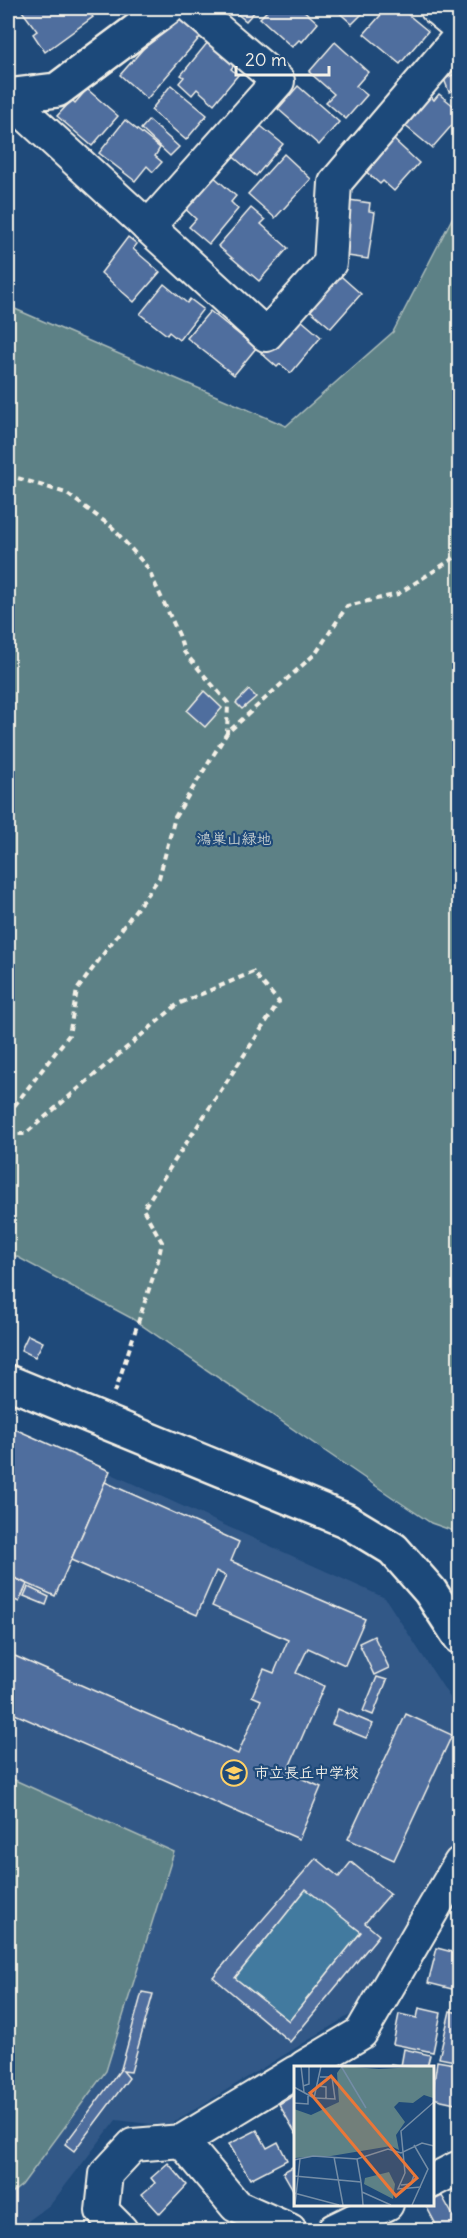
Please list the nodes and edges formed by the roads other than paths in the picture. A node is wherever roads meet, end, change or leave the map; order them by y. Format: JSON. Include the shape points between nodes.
{"nodes":[{"id":1,"x":167,"y":8,"type":"edge"},
{"id":2,"x":192,"y":8,"type":"edge"},
{"id":3,"x":436,"y":8,"type":"edge"},
{"id":4,"x":459,"y":27,"type":"edge"},
{"id":5,"x":459,"y":36,"type":"edge"},
{"id":6,"x":8,"y":97,"type":"edge"},
{"id":7,"x":148,"y":227,"type":"junction"},
{"id":8,"x":8,"y":1382,"type":"edge"},
{"id":9,"x":459,"y":1637,"type":"edge"},
{"id":10,"x":459,"y":1863,"type":"edge"},
{"id":11,"x":306,"y":2066,"type":"edge"},
{"id":12,"x":294,"y":2073,"type":"edge"},
{"id":13,"x":182,"y":2141,"type":"junction"},
{"id":14,"x":385,"y":2205,"type":"edge"},
{"id":15,"x":121,"y":2230,"type":"edge"},
{"id":16,"x":290,"y":2230,"type":"edge"},
{"id":17,"x":334,"y":2230,"type":"edge"}],
"edges":[{"from":1,"to":6,"type":"street","via":[[57,90]]},
{"from":2,"to":7,"type":"street","via":[[278,81]]},
{"from":3,"to":4,"type":"street"},
{"from":5,"to":7,"type":"street","via":[[335,183],[330,263],[266,335]]},
{"from":6,"to":7,"type":"street"},
{"from":8,"to":9,"type":"street","via":[[345,1520],[393,1549],[430,1591]]},
{"from":10,"to":11,"type":"street","via":[[361,2033]]},
{"from":12,"to":13,"type":"street"},
{"from":13,"to":15,"type":"street","via":[[133,2145],[106,2174],[102,2211]]},
{"from":13,"to":16,"type":"street","via":[[236,2206]]},
{"from":14,"to":17,"type":"street"}]}
